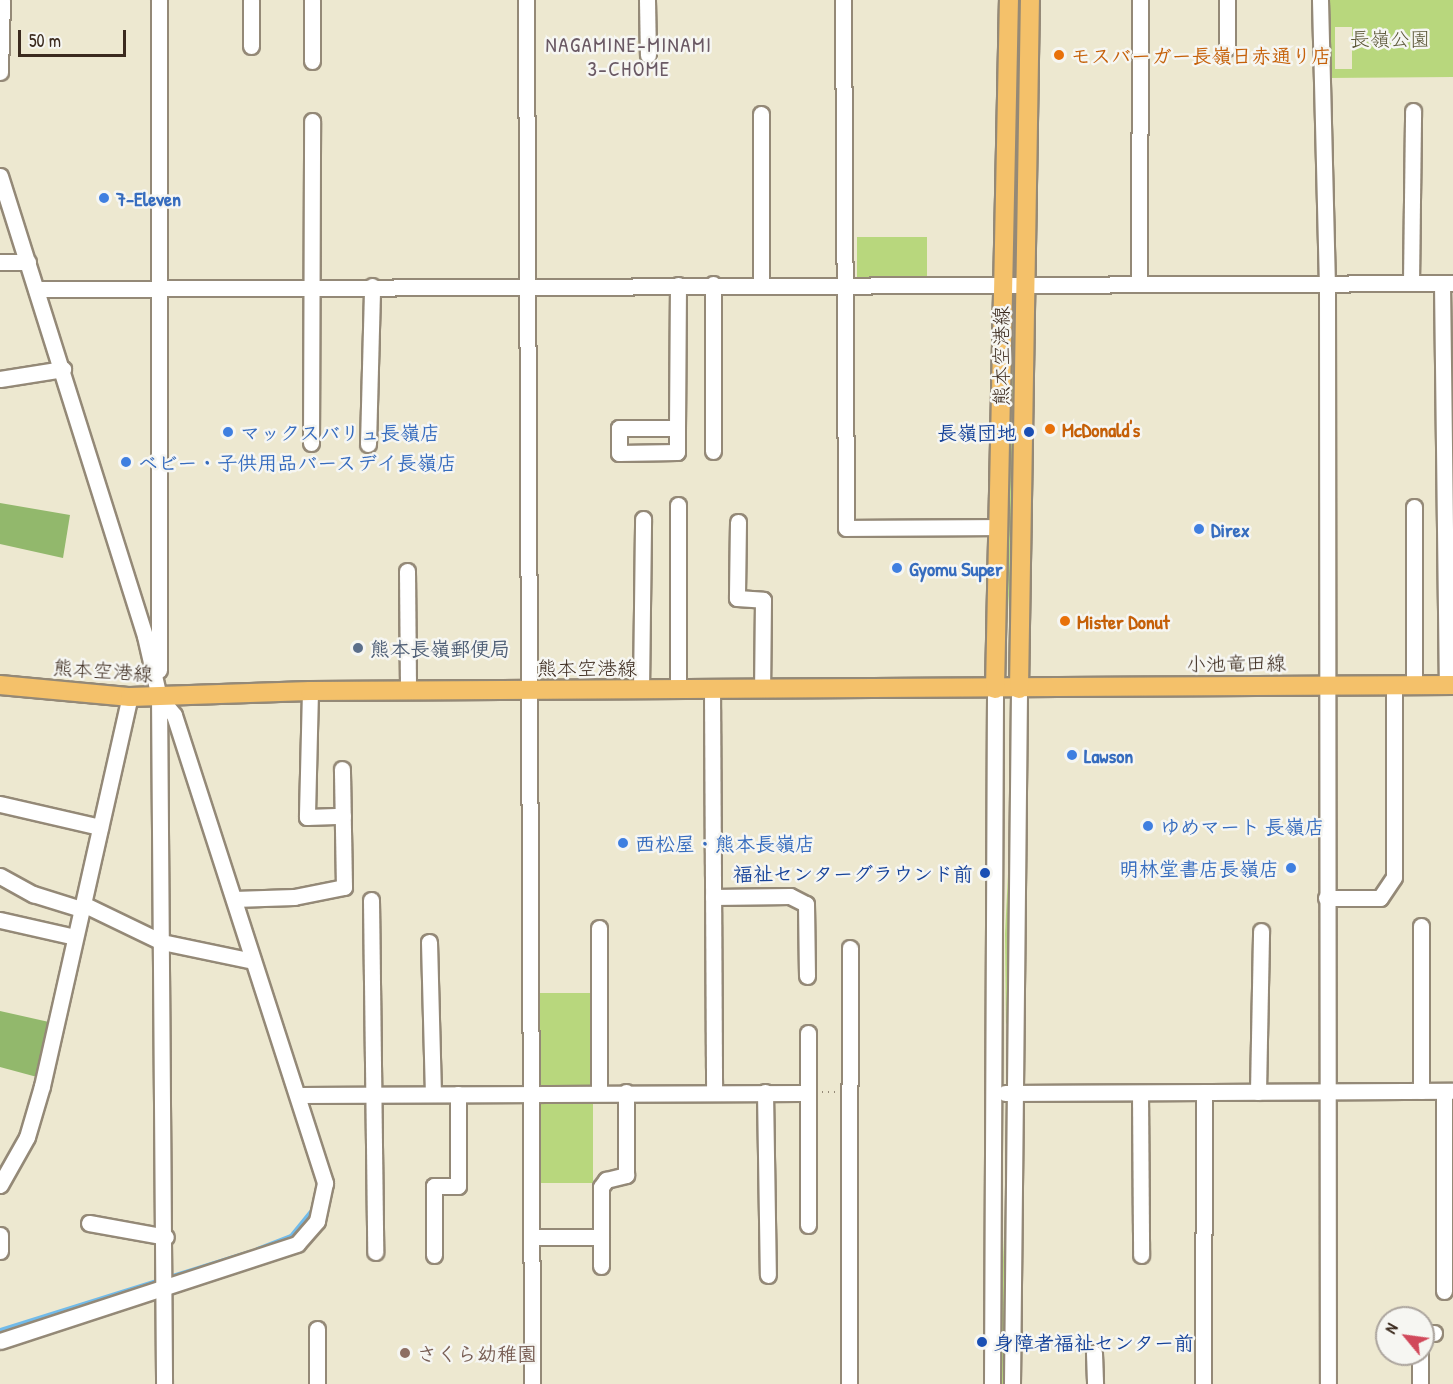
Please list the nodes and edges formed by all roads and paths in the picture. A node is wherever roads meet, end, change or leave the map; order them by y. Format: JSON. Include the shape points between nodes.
{"nodes":[{"id":1,"x":2,"y":0,"type":"edge"},
{"id":2,"x":159,"y":0,"type":"edge"},
{"id":3,"x":251,"y":0,"type":"edge"},
{"id":4,"x":312,"y":0,"type":"edge"},
{"id":5,"x":526,"y":0,"type":"edge"},
{"id":6,"x":647,"y":0,"type":"edge"},
{"id":7,"x":843,"y":0,"type":"edge"},
{"id":8,"x":1009,"y":0,"type":"edge"},
{"id":9,"x":1030,"y":0,"type":"edge"},
{"id":10,"x":1140,"y":0,"type":"edge"},
{"id":11,"x":1227,"y":0,"type":"edge"},
{"id":12,"x":1320,"y":0,"type":"edge"},
{"id":13,"x":251,"y":46,"type":"dead end"},
{"id":14,"x":1227,"y":48,"type":"dead end"},
{"id":15,"x":648,"y":55,"type":"dead end"},
{"id":16,"x":312,"y":61,"type":"dead end"},
{"id":17,"x":0,"y":72,"type":"edge"},
{"id":18,"x":1413,"y":111,"type":"dead end"},
{"id":19,"x":761,"y":114,"type":"dead end"},
{"id":20,"x":312,"y":121,"type":"dead end"},
{"id":21,"x":0,"y":176,"type":"edge"},
{"id":22,"x":5,"y":262,"type":"edge"},
{"id":23,"x":28,"y":262,"type":"junction"},
{"id":24,"x":846,"y":283,"type":"junction"},
{"id":25,"x":1139,"y":283,"type":"junction"},
{"id":26,"x":1327,"y":283,"type":"junction"},
{"id":27,"x":1411,"y":283,"type":"junction"},
{"id":28,"x":1448,"y":283,"type":"edge"},
{"id":29,"x":713,"y":284,"type":"junction"},
{"id":30,"x":761,"y":284,"type":"junction"},
{"id":31,"x":678,"y":285,"type":"junction"},
{"id":32,"x":372,"y":286,"type":"junction"},
{"id":33,"x":526,"y":286,"type":"junction"},
{"id":34,"x":1023,"y":286,"type":"junction"},
{"id":35,"x":160,"y":287,"type":"junction"},
{"id":36,"x":312,"y":287,"type":"junction"},
{"id":37,"x":1002,"y":288,"type":"junction"},
{"id":38,"x":36,"y":289,"type":"junction"},
{"id":39,"x":63,"y":369,"type":"junction"},
{"id":40,"x":0,"y":380,"type":"edge"},
{"id":41,"x":677,"y":428,"type":"dead end"},
{"id":42,"x":311,"y":443,"type":"dead end"},
{"id":43,"x":368,"y":444,"type":"dead end"},
{"id":44,"x":713,"y":451,"type":"dead end"},
{"id":45,"x":678,"y":505,"type":"dead end"},
{"id":46,"x":1414,"y":507,"type":"dead end"},
{"id":47,"x":643,"y":519,"type":"dead end"},
{"id":48,"x":738,"y":522,"type":"dead end"},
{"id":49,"x":999,"y":527,"type":"junction"},
{"id":50,"x":407,"y":571,"type":"dead end"},
{"id":51,"x":0,"y":685,"type":"edge"},
{"id":52,"x":1327,"y":685,"type":"junction"},
{"id":53,"x":1394,"y":685,"type":"junction"},
{"id":54,"x":1414,"y":685,"type":"junction"},
{"id":55,"x":1450,"y":685,"type":"edge"},
{"id":56,"x":762,"y":689,"type":"junction"},
{"id":57,"x":995,"y":689,"type":"junction"},
{"id":58,"x":1019,"y":689,"type":"junction"},
{"id":59,"x":408,"y":690,"type":"junction"},
{"id":60,"x":530,"y":690,"type":"junction"},
{"id":61,"x":641,"y":690,"type":"junction"},
{"id":62,"x":678,"y":690,"type":"junction"},
{"id":63,"x":712,"y":690,"type":"junction"},
{"id":64,"x":310,"y":691,"type":"junction"},
{"id":65,"x":130,"y":697,"type":"junction"},
{"id":66,"x":159,"y":697,"type":"junction"},
{"id":67,"x":342,"y":769,"type":"dead end"},
{"id":68,"x":0,"y":804,"type":"edge"},
{"id":69,"x":343,"y":816,"type":"junction"},
{"id":70,"x":100,"y":827,"type":"junction"},
{"id":71,"x":0,"y":876,"type":"edge"},
{"id":72,"x":713,"y":897,"type":"junction"},
{"id":73,"x":1326,"y":898,"type":"junction"},
{"id":74,"x":234,"y":899,"type":"junction"},
{"id":75,"x":371,"y":900,"type":"dead end"},
{"id":76,"x":82,"y":907,"type":"junction"},
{"id":77,"x":0,"y":920,"type":"edge"},
{"id":78,"x":1421,"y":926,"type":"dead end"},
{"id":79,"x":599,"y":928,"type":"dead end"},
{"id":80,"x":1261,"y":931,"type":"dead end"},
{"id":81,"x":75,"y":937,"type":"junction"},
{"id":82,"x":162,"y":942,"type":"junction"},
{"id":83,"x":429,"y":942,"type":"dead end"},
{"id":84,"x":850,"y":948,"type":"dead end"},
{"id":85,"x":253,"y":961,"type":"junction"},
{"id":86,"x":807,"y":976,"type":"dead end"},
{"id":87,"x":808,"y":1033,"type":"dead end"},
{"id":88,"x":714,"y":1091,"type":"junction"},
{"id":89,"x":1328,"y":1091,"type":"junction"},
{"id":90,"x":1421,"y":1091,"type":"junction"},
{"id":91,"x":1448,"y":1091,"type":"edge"},
{"id":92,"x":626,"y":1092,"type":"junction"},
{"id":93,"x":765,"y":1092,"type":"junction"},
{"id":94,"x":839,"y":1092,"type":"dead end"},
{"id":95,"x":1204,"y":1092,"type":"junction"},
{"id":96,"x":1258,"y":1092,"type":"junction"},
{"id":97,"x":599,"y":1093,"type":"junction"},
{"id":98,"x":807,"y":1093,"type":"junction"},
{"id":99,"x":993,"y":1093,"type":"junction"},
{"id":100,"x":1140,"y":1093,"type":"junction"},
{"id":101,"x":433,"y":1094,"type":"junction"},
{"id":102,"x":458,"y":1094,"type":"junction"},
{"id":103,"x":530,"y":1094,"type":"junction"},
{"id":104,"x":1015,"y":1094,"type":"junction"},
{"id":105,"x":298,"y":1095,"type":"junction"},
{"id":106,"x":374,"y":1095,"type":"junction"},
{"id":107,"x":0,"y":1185,"type":"edge"},
{"id":108,"x":89,"y":1223,"type":"dead end"},
{"id":109,"x":808,"y":1225,"type":"dead end"},
{"id":110,"x":0,"y":1235,"type":"edge"},
{"id":111,"x":166,"y":1237,"type":"junction"},
{"id":112,"x":531,"y":1237,"type":"junction"},
{"id":113,"x":601,"y":1237,"type":"junction"},
{"id":114,"x":0,"y":1251,"type":"edge"},
{"id":115,"x":375,"y":1252,"type":"dead end"},
{"id":116,"x":434,"y":1255,"type":"dead end"},
{"id":117,"x":1141,"y":1255,"type":"dead end"},
{"id":118,"x":601,"y":1266,"type":"dead end"},
{"id":119,"x":768,"y":1275,"type":"dead end"},
{"id":120,"x":164,"y":1290,"type":"junction"},
{"id":121,"x":1444,"y":1291,"type":"dead end"},
{"id":122,"x":317,"y":1329,"type":"dead end"},
{"id":123,"x":0,"y":1341,"type":"edge"},
{"id":124,"x":1094,"y":1353,"type":"dead end"},
{"id":125,"x":1420,"y":1366,"type":"edge"},
{"id":126,"x":164,"y":1384,"type":"edge"},
{"id":127,"x":317,"y":1384,"type":"edge"},
{"id":128,"x":532,"y":1384,"type":"edge"},
{"id":129,"x":849,"y":1384,"type":"edge"},
{"id":130,"x":992,"y":1384,"type":"edge"},
{"id":131,"x":1012,"y":1384,"type":"edge"},
{"id":132,"x":1095,"y":1384,"type":"edge"},
{"id":133,"x":1203,"y":1384,"type":"edge"},
{"id":134,"x":1328,"y":1384,"type":"edge"},
{"id":135,"x":1420,"y":1384,"type":"edge"}],
"edges":[{"from":1,"to":17,"type":"street"},
{"from":2,"to":35,"type":"street"},
{"from":3,"to":13,"type":"street"},
{"from":4,"to":16,"type":"street"},
{"from":5,"to":33,"type":"street"},
{"from":6,"to":15,"type":"street"},
{"from":7,"to":24,"type":"street"},
{"from":8,"to":37,"type":"main road","name":"熊本空港線"},
{"from":9,"to":34,"type":"main road","name":"熊本空港線"},
{"from":10,"to":25,"type":"street"},
{"from":11,"to":14,"type":"street"},
{"from":12,"to":26,"type":"street"},
{"from":18,"to":27,"type":"street"},
{"from":19,"to":30,"type":"street"},
{"from":20,"to":36,"type":"street"},
{"from":21,"to":23,"type":"street"},
{"from":22,"to":23,"type":"street"},
{"from":23,"to":38,"type":"street"},
{"from":24,"to":30,"type":"street"},
{"from":24,"to":37,"type":"street"},
{"from":24,"to":49,"type":"street","via":[[846,528]]},
{"from":25,"to":26,"type":"street"},
{"from":25,"to":34,"type":"street"},
{"from":26,"to":27,"type":"street"},
{"from":26,"to":52,"type":"street"},
{"from":27,"to":28,"type":"street"},
{"from":28,"to":55,"type":"street"},
{"from":29,"to":30,"type":"street"},
{"from":29,"to":31,"type":"street"},
{"from":29,"to":44,"type":"street"},
{"from":31,"to":33,"type":"street"},
{"from":31,"to":41,"type":"street"},
{"from":32,"to":33,"type":"street"},
{"from":32,"to":36,"type":"street"},
{"from":32,"to":43,"type":"street"},
{"from":33,"to":60,"type":"street"},
{"from":34,"to":37,"type":"street"},
{"from":34,"to":58,"type":"main road","name":"熊本空港線"},
{"from":35,"to":36,"type":"street"},
{"from":35,"to":38,"type":"street"},
{"from":35,"to":66,"type":"street"},
{"from":36,"to":42,"type":"street"},
{"from":37,"to":49,"type":"main road","name":"熊本空港線"},
{"from":38,"to":39,"type":"street"},
{"from":39,"to":40,"type":"street"},
{"from":39,"to":66,"type":"street"},
{"from":45,"to":62,"type":"street"},
{"from":46,"to":54,"type":"street"},
{"from":47,"to":61,"type":"street"},
{"from":48,"to":56,"type":"street","via":[[737,598],[763,600]]},
{"from":49,"to":57,"type":"main road","name":"熊本空港線"},
{"from":50,"to":59,"type":"street"},
{"from":51,"to":65,"type":"main road","name":"熊本空港線"},
{"from":52,"to":53,"type":"main road","name":"小池竜田線"},
{"from":52,"to":58,"type":"main road","name":"小池竜田線"},
{"from":52,"to":73,"type":"street"},
{"from":53,"to":54,"type":"main road","name":"小池竜田線"},
{"from":53,"to":73,"type":"street","via":[[1394,878],[1380,898]]},
{"from":54,"to":55,"type":"main road","name":"小池竜田線"},
{"from":56,"to":57,"type":"main road","name":"熊本空港線"},
{"from":56,"to":63,"type":"main road","name":"熊本空港線"},
{"from":57,"to":58,"type":"main road","name":"熊本空港線"},
{"from":57,"to":99,"type":"street"},
{"from":58,"to":104,"type":"street"},
{"from":59,"to":60,"type":"main road","name":"熊本空港線"},
{"from":59,"to":64,"type":"main road","name":"熊本空港線"},
{"from":60,"to":61,"type":"main road","name":"熊本空港線"},
{"from":60,"to":103,"type":"street"},
{"from":61,"to":62,"type":"main road","name":"熊本空港線"},
{"from":62,"to":63,"type":"main road","name":"熊本空港線"},
{"from":63,"to":72,"type":"street"},
{"from":64,"to":66,"type":"main road","name":"熊本空港線"},
{"from":64,"to":69,"type":"street","via":[[307,817]]},
{"from":65,"to":66,"type":"main road","name":"熊本空港線"},
{"from":65,"to":70,"type":"street"},
{"from":66,"to":74,"type":"street","via":[[174,715]]},
{"from":66,"to":82,"type":"street"},
{"from":67,"to":69,"type":"street"},
{"from":68,"to":70,"type":"street"},
{"from":69,"to":74,"type":"street","via":[[344,887],[294,897]]},
{"from":70,"to":76,"type":"street"},
{"from":71,"to":76,"type":"street","via":[[33,894]]},
{"from":72,"to":86,"type":"street","via":[[790,896],[807,904]]},
{"from":72,"to":88,"type":"street"},
{"from":73,"to":89,"type":"street"},
{"from":74,"to":85,"type":"street"},
{"from":75,"to":106,"type":"street"},
{"from":76,"to":81,"type":"street"},
{"from":76,"to":82,"type":"street"},
{"from":77,"to":81,"type":"street"},
{"from":78,"to":90,"type":"street"},
{"from":79,"to":97,"type":"street"},
{"from":80,"to":96,"type":"street"},
{"from":81,"to":107,"type":"street","via":[[27,1137]]},
{"from":82,"to":85,"type":"street"},
{"from":82,"to":111,"type":"street"},
{"from":83,"to":101,"type":"street"},
{"from":84,"to":129,"type":"street"},
{"from":85,"to":105,"type":"street"},
{"from":87,"to":98,"type":"street"},
{"from":88,"to":92,"type":"street"},
{"from":88,"to":93,"type":"street"},
{"from":89,"to":90,"type":"street"},
{"from":89,"to":96,"type":"street"},
{"from":89,"to":134,"type":"street"},
{"from":90,"to":91,"type":"street"},
{"from":91,"to":121,"type":"street"},
{"from":92,"to":97,"type":"street"},
{"from":92,"to":113,"type":"street","via":[[626,1175],[606,1179],[601,1187]]},
{"from":93,"to":98,"type":"street"},
{"from":93,"to":119,"type":"street"},
{"from":94,"to":98,"type":"path"},
{"from":95,"to":96,"type":"street"},
{"from":95,"to":100,"type":"street"},
{"from":95,"to":133,"type":"street"},
{"from":97,"to":103,"type":"street"},
{"from":98,"to":109,"type":"street"},
{"from":99,"to":104,"type":"street"},
{"from":99,"to":130,"type":"street"},
{"from":100,"to":104,"type":"street"},
{"from":100,"to":117,"type":"street"},
{"from":101,"to":102,"type":"street"},
{"from":101,"to":106,"type":"street"},
{"from":102,"to":103,"type":"street"},
{"from":102,"to":116,"type":"street","via":[[458,1186],[434,1186]]},
{"from":103,"to":112,"type":"street"},
{"from":104,"to":131,"type":"street"},
{"from":105,"to":106,"type":"street"},
{"from":105,"to":120,"type":"street","via":[[326,1183],[317,1221],[297,1244],[276,1254]]},
{"from":106,"to":115,"type":"street"},
{"from":108,"to":111,"type":"street"},
{"from":110,"to":114,"type":"street"},
{"from":111,"to":120,"type":"street"},
{"from":112,"to":113,"type":"street"},
{"from":112,"to":128,"type":"street"},
{"from":113,"to":118,"type":"street"},
{"from":120,"to":123,"type":"street"},
{"from":120,"to":126,"type":"street"},
{"from":122,"to":127,"type":"street"},
{"from":124,"to":132,"type":"street"},
{"from":125,"to":135,"type":"street"}]}
